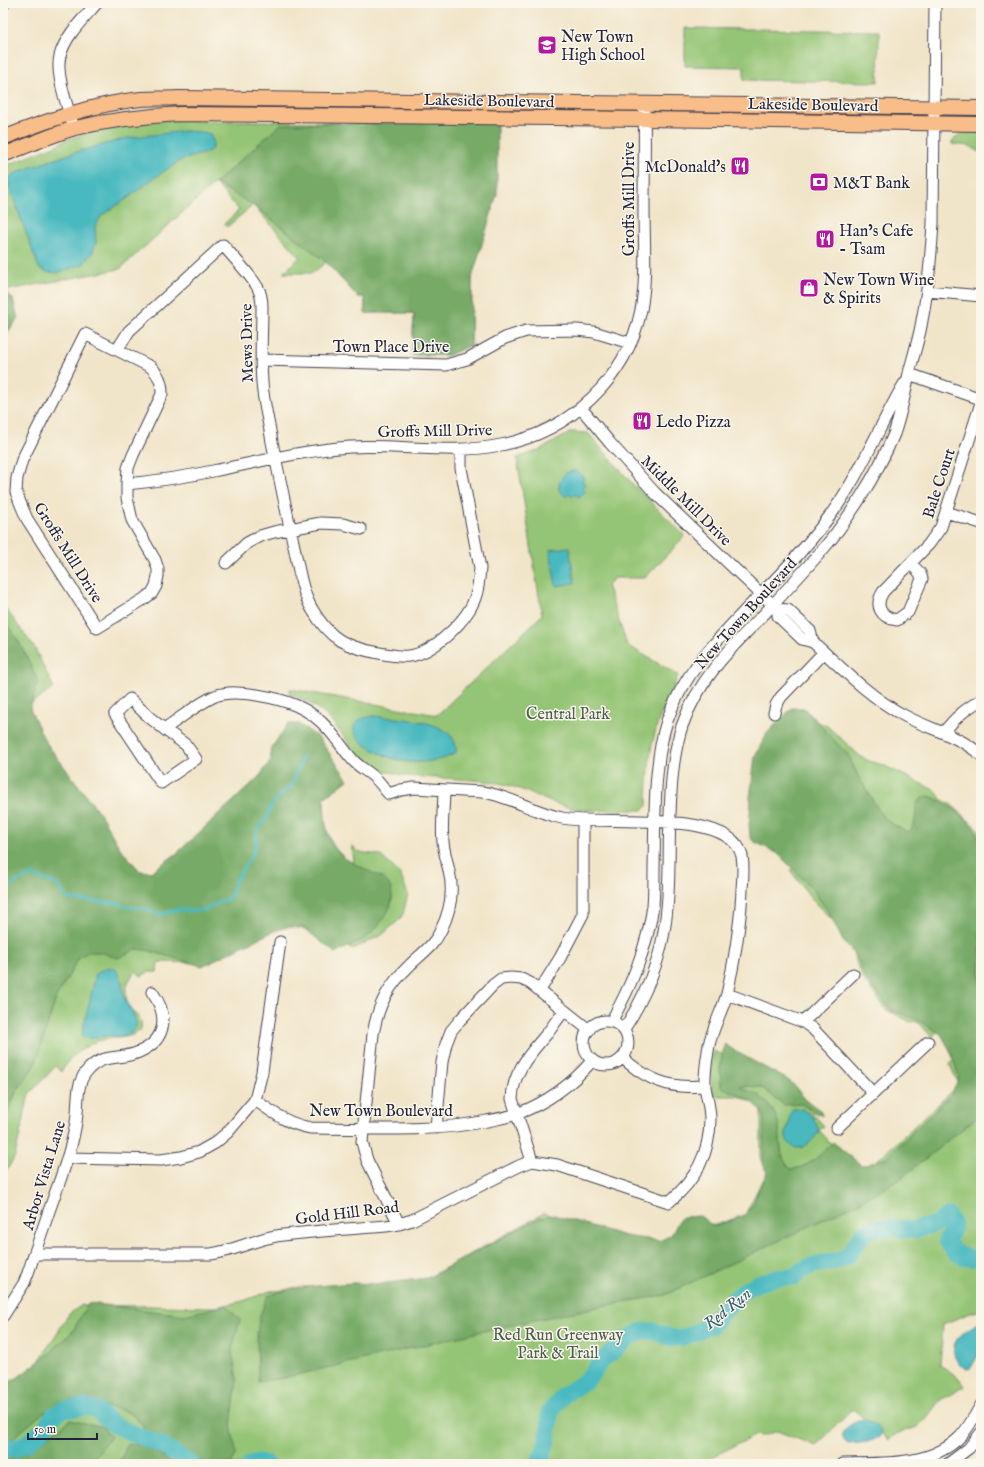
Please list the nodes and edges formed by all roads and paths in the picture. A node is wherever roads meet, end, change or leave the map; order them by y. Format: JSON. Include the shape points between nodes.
{"nodes":[{"id":1,"x":97,"y":3,"type":"edge"},
{"id":2,"x":935,"y":3,"type":"edge"},
{"id":3,"x":644,"y":103,"type":"junction"},
{"id":4,"x":933,"y":107,"type":"junction"},
{"id":5,"x":981,"y":108,"type":"edge"},
{"id":6,"x":70,"y":113,"type":"junction"},
{"id":7,"x":644,"y":118,"type":"junction"},
{"id":8,"x":934,"y":123,"type":"junction"},
{"id":9,"x":981,"y":124,"type":"edge"},
{"id":10,"x":74,"y":129,"type":"junction"},
{"id":11,"x":3,"y":138,"type":"edge"},
{"id":12,"x":3,"y":155,"type":"edge"},
{"id":13,"x":927,"y":291,"type":"junction"},
{"id":14,"x":981,"y":296,"type":"edge"},
{"id":15,"x":630,"y":343,"type":"junction"},
{"id":16,"x":117,"y":350,"type":"junction"},
{"id":17,"x":262,"y":360,"type":"junction"},
{"id":18,"x":909,"y":374,"type":"junction"},
{"id":19,"x":981,"y":399,"type":"edge"},
{"id":20,"x":981,"y":403,"type":"edge"},
{"id":21,"x":581,"y":408,"type":"junction"},
{"id":22,"x":461,"y":450,"type":"junction"},
{"id":23,"x":276,"y":458,"type":"junction"},
{"id":24,"x":127,"y":484,"type":"junction"},
{"id":25,"x":946,"y":512,"type":"junction"},
{"id":26,"x":981,"y":523,"type":"edge"},
{"id":27,"x":290,"y":529,"type":"junction"},
{"id":28,"x":362,"y":529,"type":"dead end"},
{"id":29,"x":226,"y":563,"type":"dead end"},
{"id":30,"x":911,"y":564,"type":"junction"},
{"id":31,"x":761,"y":594,"type":"junction"},
{"id":32,"x":775,"y":606,"type":"junction"},
{"id":33,"x":824,"y":652,"type":"junction"},
{"id":34,"x":981,"y":700,"type":"edge"},
{"id":35,"x":774,"y":713,"type":"dead end"},
{"id":36,"x":164,"y":729,"type":"junction"},
{"id":37,"x":944,"y":732,"type":"junction"},
{"id":38,"x":981,"y":755,"type":"edge"},
{"id":39,"x":444,"y":790,"type":"junction"},
{"id":40,"x":583,"y":820,"type":"junction"},
{"id":41,"x":655,"y":820,"type":"junction"},
{"id":42,"x":670,"y":822,"type":"junction"},
{"id":43,"x":280,"y":942,"type":"dead end"},
{"id":44,"x":853,"y":974,"type":"dead end"},
{"id":45,"x":540,"y":990,"type":"junction"},
{"id":46,"x":152,"y":992,"type":"dead end"},
{"id":47,"x":727,"y":994,"type":"junction"},
{"id":48,"x":564,"y":1011,"type":"junction"},
{"id":49,"x":612,"y":1022,"type":"junction"},
{"id":50,"x":803,"y":1022,"type":"junction"},
{"id":51,"x":624,"y":1029,"type":"junction"},
{"id":52,"x":589,"y":1030,"type":"junction"},
{"id":53,"x":928,"y":1042,"type":"dead end"},
{"id":54,"x":623,"y":1058,"type":"junction"},
{"id":55,"x":592,"y":1060,"type":"junction"},
{"id":56,"x":705,"y":1086,"type":"junction"},
{"id":57,"x":873,"y":1093,"type":"junction"},
{"id":58,"x":255,"y":1100,"type":"junction"},
{"id":59,"x":518,"y":1114,"type":"junction"},
{"id":60,"x":363,"y":1128,"type":"junction"},
{"id":61,"x":436,"y":1128,"type":"junction"},
{"id":62,"x":837,"y":1128,"type":"dead end"},
{"id":63,"x":67,"y":1158,"type":"junction"},
{"id":64,"x":532,"y":1160,"type":"junction"},
{"id":65,"x":399,"y":1224,"type":"junction"},
{"id":66,"x":35,"y":1254,"type":"junction"},
{"id":67,"x":3,"y":1316,"type":"edge"},
{"id":68,"x":981,"y":1405,"type":"edge"},
{"id":69,"x":981,"y":1433,"type":"edge"},
{"id":70,"x":842,"y":1464,"type":"edge"},
{"id":71,"x":948,"y":1464,"type":"edge"}],
"edges":[{"from":1,"to":6,"type":"street","via":[[70,35],[59,57],[59,74]]},
{"from":2,"to":4,"type":"street","name":"New Town Boulevard"},
{"from":3,"to":4,"type":"main road","name":"Lakeside Boulevard"},
{"from":3,"to":6,"type":"main road","name":"Lakeside Boulevard","via":[[178,98],[142,99]]},
{"from":3,"to":7,"type":"street","name":"Groffs Mill Drive"},
{"from":4,"to":5,"type":"main road","name":"Lakeside Boulevard"},
{"from":4,"to":8,"type":"street","name":"New Town Boulevard"},
{"from":6,"to":10,"type":"street"},
{"from":6,"to":11,"type":"main road","name":"Lakeside Boulevard"},
{"from":7,"to":8,"type":"main road","name":"Lakeside Boulevard"},
{"from":7,"to":10,"type":"main road","name":"Lakeside Boulevard","via":[[180,114],[107,121]]},
{"from":7,"to":15,"type":"street","name":"Groffs Mill Drive","via":[[643,289],[641,309]]},
{"from":8,"to":9,"type":"main road","name":"Lakeside Boulevard"},
{"from":8,"to":13,"type":"street","name":"New Town Boulevard","via":[[933,223]]},
{"from":10,"to":12,"type":"main road","name":"Lakeside Boulevard"},
{"from":13,"to":14,"type":"street"},
{"from":13,"to":18,"type":"street","name":"New Town Boulevard"},
{"from":15,"to":17,"type":"street","name":"Town Place Drive","via":[[589,331],[526,331],[504,338],[467,359],[446,365]]},
{"from":15,"to":21,"type":"street","name":"Groffs Mill Drive","via":[[612,375],[599,392]]},
{"from":16,"to":17,"type":"street","name":"Mews Drive","via":[[130,330],[223,245],[253,281],[261,296]]},
{"from":16,"to":24,"type":"street","name":"Groffs Mill Drive","via":[[151,367],[157,372],[162,386],[162,394],[128,468]]},
{"from":16,"to":24,"type":"street","name":"Groffs Mill Drive","via":[[85,334],[22,460],[17,478],[16,492],[27,519],[97,628],[152,593],[156,586],[158,569],[132,520]]},
{"from":17,"to":23,"type":"street","name":"Mews Drive","via":[[263,395]]},
{"from":18,"to":19,"type":"street"},
{"from":18,"to":31,"type":"street","name":"New Town Boulevard","via":[[838,504],[808,543]]},
{"from":18,"to":32,"type":"street","name":"New Town Boulevard","via":[[894,434],[879,466],[841,527]]},
{"from":20,"to":25,"type":"street","name":"Bale Court"},
{"from":21,"to":22,"type":"street","name":"Groffs Mill Drive","via":[[561,422],[522,440],[500,446]]},
{"from":21,"to":31,"type":"street","name":"Middle Mill Drive","via":[[655,493]]},
{"from":22,"to":23,"type":"street","name":"Groffs Mill Drive","via":[[352,447]]},
{"from":22,"to":27,"type":"street","name":"Mews Drive","via":[[461,468],[480,568],[479,582],[470,609],[434,646],[423,652],[410,656],[395,656],[357,649],[332,635],[306,598]]},
{"from":23,"to":24,"type":"street","name":"Groffs Mill Drive","via":[[189,476]]},
{"from":23,"to":27,"type":"street","name":"Mews Drive"},
{"from":25,"to":26,"type":"street"},
{"from":25,"to":30,"type":"street","name":"Bale Court","via":[[936,535]]},
{"from":27,"to":28,"type":"street","via":[[327,522]]},
{"from":27,"to":29,"type":"street","via":[[260,536],[247,543]]},
{"from":30,"to":30,"type":"street","name":"Bale Court","via":[[879,597],[880,610],[890,619],[897,620],[908,612],[920,585],[920,573]]},
{"from":31,"to":32,"type":"street","name":"Middle Mill Drive"},
{"from":31,"to":41,"type":"street","name":"New Town Boulevard","via":[[712,645],[685,682],[675,701],[661,744]]},
{"from":32,"to":33,"type":"street","name":"Middle Mill Drive","via":[[788,610],[810,631],[813,642]]},
{"from":32,"to":42,"type":"street","name":"New Town Boulevard","via":[[723,656],[709,674],[690,708],[682,727],[672,773]]},
{"from":33,"to":35,"type":"street","via":[[781,697]]},
{"from":33,"to":37,"type":"street","name":"Middle Mill Drive","via":[[888,706],[906,717]]},
{"from":34,"to":37,"type":"street","via":[[963,711]]},
{"from":36,"to":36,"type":"street","via":[[186,745],[196,760],[161,783],[115,714],[130,698]]},
{"from":36,"to":39,"type":"street","via":[[202,702],[231,693],[291,703],[317,718],[352,760],[375,778],[389,794],[414,788]]},
{"from":37,"to":38,"type":"street","name":"Middle Mill Drive","via":[[961,740]]},
{"from":39,"to":40,"type":"street","via":[[490,793],[563,819]]},
{"from":39,"to":60,"type":"street","via":[[443,842],[450,872],[451,902],[436,941],[397,978],[386,992],[380,1006],[373,1034]]},
{"from":40,"to":41,"type":"street"},
{"from":40,"to":45,"type":"street","via":[[584,914]]},
{"from":41,"to":42,"type":"street"},
{"from":41,"to":49,"type":"street","name":"New Town Boulevard","via":[[653,904],[649,927],[630,986]]},
{"from":42,"to":47,"type":"street","via":[[717,832],[729,838],[742,856],[741,911]]},
{"from":42,"to":51,"type":"street","name":"New Town Boulevard","via":[[667,906],[659,954],[643,995]]},
{"from":43,"to":58,"type":"street","via":[[262,1072]]},
{"from":44,"to":50,"type":"street"},
{"from":45,"to":48,"type":"street"},
{"from":45,"to":61,"type":"street","via":[[521,979],[501,979],[451,1031],[442,1062]]},
{"from":46,"to":63,"type":"street","name":"Arbor Vista Lane","via":[[164,1019],[158,1037],[140,1052],[101,1060],[86,1072],[78,1094],[75,1132]]},
{"from":47,"to":50,"type":"street"},
{"from":47,"to":56,"type":"street","via":[[710,1041]]},
{"from":48,"to":52,"type":"street"},
{"from":48,"to":59,"type":"street","via":[[521,1068],[512,1099]]},
{"from":49,"to":51,"type":"street"},
{"from":49,"to":52,"type":"street","via":[[599,1022]]},
{"from":50,"to":57,"type":"street","via":[[813,1029]]},
{"from":51,"to":54,"type":"street","via":[[629,1043]]},
{"from":52,"to":55,"type":"street","via":[[584,1044]]},
{"from":53,"to":57,"type":"street"},
{"from":54,"to":55,"type":"street","via":[[606,1065]]},
{"from":54,"to":56,"type":"street","via":[[646,1076],[680,1086]]},
{"from":55,"to":59,"type":"street","name":"New Town Boulevard","via":[[559,1092]]},
{"from":56,"to":64,"type":"street","via":[[710,1118],[705,1152],[691,1180],[669,1202]]},
{"from":57,"to":62,"type":"street"},
{"from":58,"to":60,"type":"street","name":"New Town Boulevard","via":[[297,1126]]},
{"from":58,"to":63,"type":"street","via":[[228,1132],[199,1152],[161,1160]]},
{"from":59,"to":61,"type":"street","name":"New Town Boulevard"},
{"from":59,"to":64,"type":"street"},
{"from":60,"to":61,"type":"street","name":"New Town Boulevard"},
{"from":60,"to":65,"type":"street","via":[[363,1151]]},
{"from":63,"to":66,"type":"street","name":"Arbor Vista Lane"},
{"from":64,"to":65,"type":"street","name":"Gold Hill Road","via":[[412,1220]]},
{"from":65,"to":66,"type":"street","name":"Gold Hill Road","via":[[275,1236],[211,1254]]},
{"from":66,"to":67,"type":"street","name":"Arbor Vista Lane","via":[[24,1283]]},
{"from":68,"to":70,"type":"street","via":[[961,1437],[939,1454],[910,1463]]},
{"from":69,"to":71,"type":"street","via":[[969,1448]]}]}
